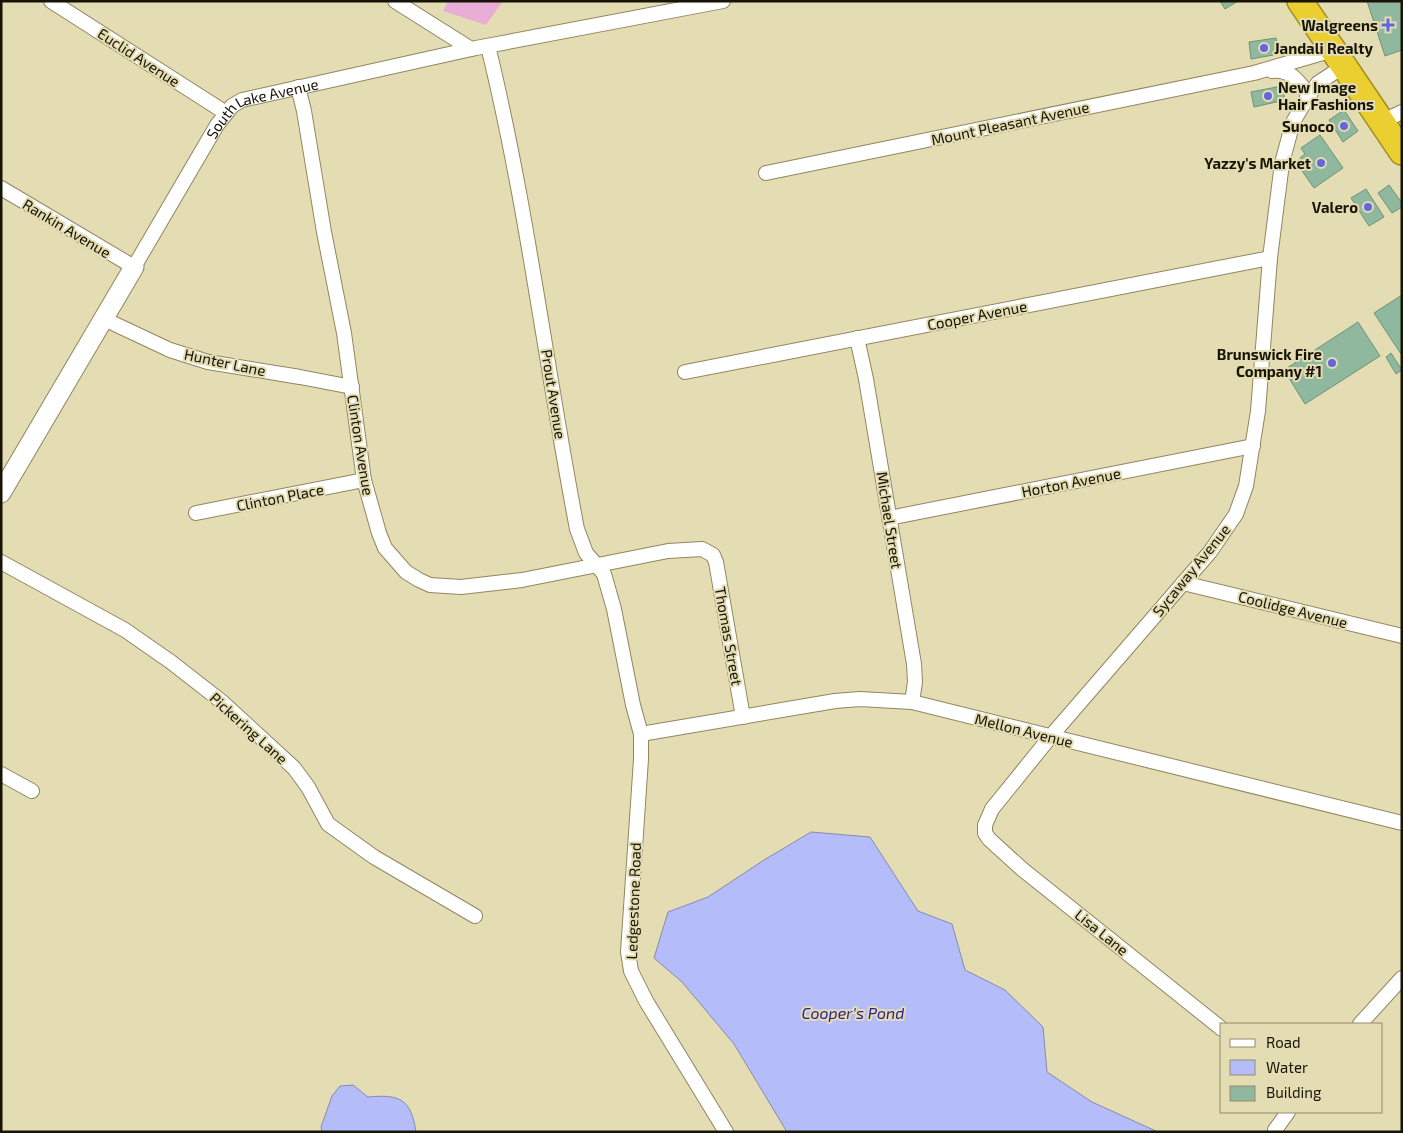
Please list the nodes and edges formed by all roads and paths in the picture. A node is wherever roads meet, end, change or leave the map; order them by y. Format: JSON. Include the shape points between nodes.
{"nodes":[{"id":1,"x":51,"y":1,"type":"edge"},
{"id":2,"x":395,"y":1,"type":"edge"},
{"id":3,"x":723,"y":1,"type":"edge"},
{"id":4,"x":1300,"y":1,"type":"edge"},
{"id":5,"x":682,"y":5,"type":"edge"},
{"id":6,"x":488,"y":46,"type":"junction"},
{"id":7,"x":471,"y":49,"type":"junction"},
{"id":8,"x":1339,"y":58,"type":"junction"},
{"id":9,"x":1254,"y":73,"type":"junction"},
{"id":10,"x":298,"y":86,"type":"junction"},
{"id":11,"x":1309,"y":95,"type":"junction"},
{"id":12,"x":226,"y":113,"type":"junction"},
{"id":13,"x":1392,"y":117,"type":"edge"},
{"id":14,"x":1402,"y":152,"type":"edge"},
{"id":15,"x":766,"y":172,"type":"dead end"},
{"id":16,"x":1,"y":188,"type":"edge"},
{"id":17,"x":1270,"y":258,"type":"junction"},
{"id":18,"x":134,"y":267,"type":"junction"},
{"id":19,"x":104,"y":319,"type":"junction"},
{"id":20,"x":857,"y":338,"type":"junction"},
{"id":21,"x":685,"y":372,"type":"dead end"},
{"id":22,"x":352,"y":387,"type":"junction"},
{"id":23,"x":1253,"y":446,"type":"junction"},
{"id":24,"x":364,"y":480,"type":"junction"},
{"id":25,"x":1,"y":493,"type":"edge"},
{"id":26,"x":196,"y":513,"type":"dead end"},
{"id":27,"x":889,"y":518,"type":"junction"},
{"id":28,"x":713,"y":555,"type":"joint"},
{"id":29,"x":1,"y":562,"type":"edge"},
{"id":30,"x":596,"y":564,"type":"junction"},
{"id":31,"x":1183,"y":583,"type":"junction"},
{"id":32,"x":1402,"y":636,"type":"edge"},
{"id":33,"x":912,"y":702,"type":"junction"},
{"id":34,"x":743,"y":717,"type":"junction"},
{"id":35,"x":641,"y":734,"type":"junction"},
{"id":36,"x":1051,"y":736,"type":"junction"},
{"id":37,"x":1,"y":774,"type":"edge"},
{"id":38,"x":32,"y":791,"type":"dead end"},
{"id":39,"x":1402,"y":823,"type":"edge"},
{"id":40,"x":985,"y":833,"type":"joint"},
{"id":41,"x":475,"y":916,"type":"dead end"},
{"id":42,"x":1402,"y":978,"type":"edge"},
{"id":43,"x":1361,"y":1023,"type":"edge"},
{"id":44,"x":1220,"y":1027,"type":"edge"},
{"id":45,"x":1287,"y":1113,"type":"edge"},
{"id":46,"x":1275,"y":1130,"type":"dead end"},
{"id":47,"x":726,"y":1132,"type":"edge"}],
"edges":[{"from":1,"to":12,"type":"street","name":"Euclid Avenue"},
{"from":2,"to":7,"type":"street"},
{"from":3,"to":5,"type":"street","name":"South Lake Avenue"},
{"from":4,"to":8,"type":"highway"},
{"from":5,"to":6,"type":"street","name":"South Lake Avenue"},
{"from":6,"to":7,"type":"street","name":"South Lake Avenue"},
{"from":6,"to":30,"type":"street","name":"Prout Avenue","via":[[520,197],[577,529],[586,553]]},
{"from":7,"to":10,"type":"street","name":"South Lake Avenue"},
{"from":8,"to":9,"type":"street","name":"Mount Pleasant Avenue"},
{"from":8,"to":11,"type":"street","name":"Sycaway Avenue"},
{"from":8,"to":13,"type":"highway","via":[[1357,86]]},
{"from":9,"to":11,"type":"street","name":"Mount Pleasant Avenue","via":[[1281,70],[1294,76]]},
{"from":9,"to":15,"type":"street","name":"Mount Pleasant Avenue"},
{"from":10,"to":12,"type":"street","name":"South Lake Avenue","via":[[242,100]]},
{"from":10,"to":22,"type":"street","name":"Clinton Avenue"},
{"from":11,"to":17,"type":"street","name":"Sycaway Avenue","via":[[1293,122],[1282,163]]},
{"from":12,"to":18,"type":"street","name":"South Lake Avenue"},
{"from":13,"to":14,"type":"highway"},
{"from":16,"to":18,"type":"street","name":"Rankin Avenue"},
{"from":17,"to":20,"type":"street","name":"Cooper Avenue"},
{"from":17,"to":23,"type":"street","name":"Sycaway Avenue"},
{"from":18,"to":19,"type":"street","name":"South Lake Avenue"},
{"from":19,"to":22,"type":"street","name":"Hunter Lane","via":[[170,350],[208,362]]},
{"from":19,"to":25,"type":"street","name":"South Lake Avenue"},
{"from":20,"to":21,"type":"street","name":"Cooper Avenue"},
{"from":20,"to":27,"type":"street","name":"Michael Street"},
{"from":22,"to":24,"type":"street","name":"Clinton Avenue"},
{"from":23,"to":27,"type":"street","name":"Horton Avenue"},
{"from":23,"to":31,"type":"street","name":"Sycaway Avenue","via":[[1246,486],[1236,514],[1210,552]]},
{"from":24,"to":26,"type":"street","name":"Clinton Place"},
{"from":24,"to":30,"type":"street","name":"Clinton Avenue","via":[[385,548],[406,572],[430,585],[461,587],[522,580]]},
{"from":27,"to":33,"type":"street","name":"Michael Street","via":[[914,664]]},
{"from":28,"to":30,"type":"street","name":"Clinton Avenue","via":[[702,549],[668,551]]},
{"from":28,"to":34,"type":"street","name":"Thomas Street"},
{"from":29,"to":41,"type":"street","name":"Pickering Lane","via":[[125,630],[171,662],[221,701],[294,768],[328,824],[374,857]]},
{"from":30,"to":35,"type":"street","name":"Prout Avenue","via":[[604,574],[614,609]]},
{"from":31,"to":32,"type":"street","name":"Coolidge Avenue"},
{"from":31,"to":36,"type":"street","name":"Sycaway Avenue"},
{"from":33,"to":34,"type":"street","name":"Mellon Avenue","via":[[835,701]]},
{"from":33,"to":36,"type":"street","name":"Mellon Avenue"},
{"from":34,"to":35,"type":"street","name":"Mellon Avenue"},
{"from":35,"to":47,"type":"street","name":"Ledgestone Road","via":[[628,952],[631,971]]},
{"from":36,"to":39,"type":"street","name":"Mellon Avenue"},
{"from":36,"to":40,"type":"street","name":"Sycaway Avenue","via":[[992,809]]},
{"from":37,"to":38,"type":"street"},
{"from":40,"to":44,"type":"street","name":"Lisa Lane","via":[[1022,869]]},
{"from":42,"to":43,"type":"street"},
{"from":45,"to":46,"type":"street"}]}
